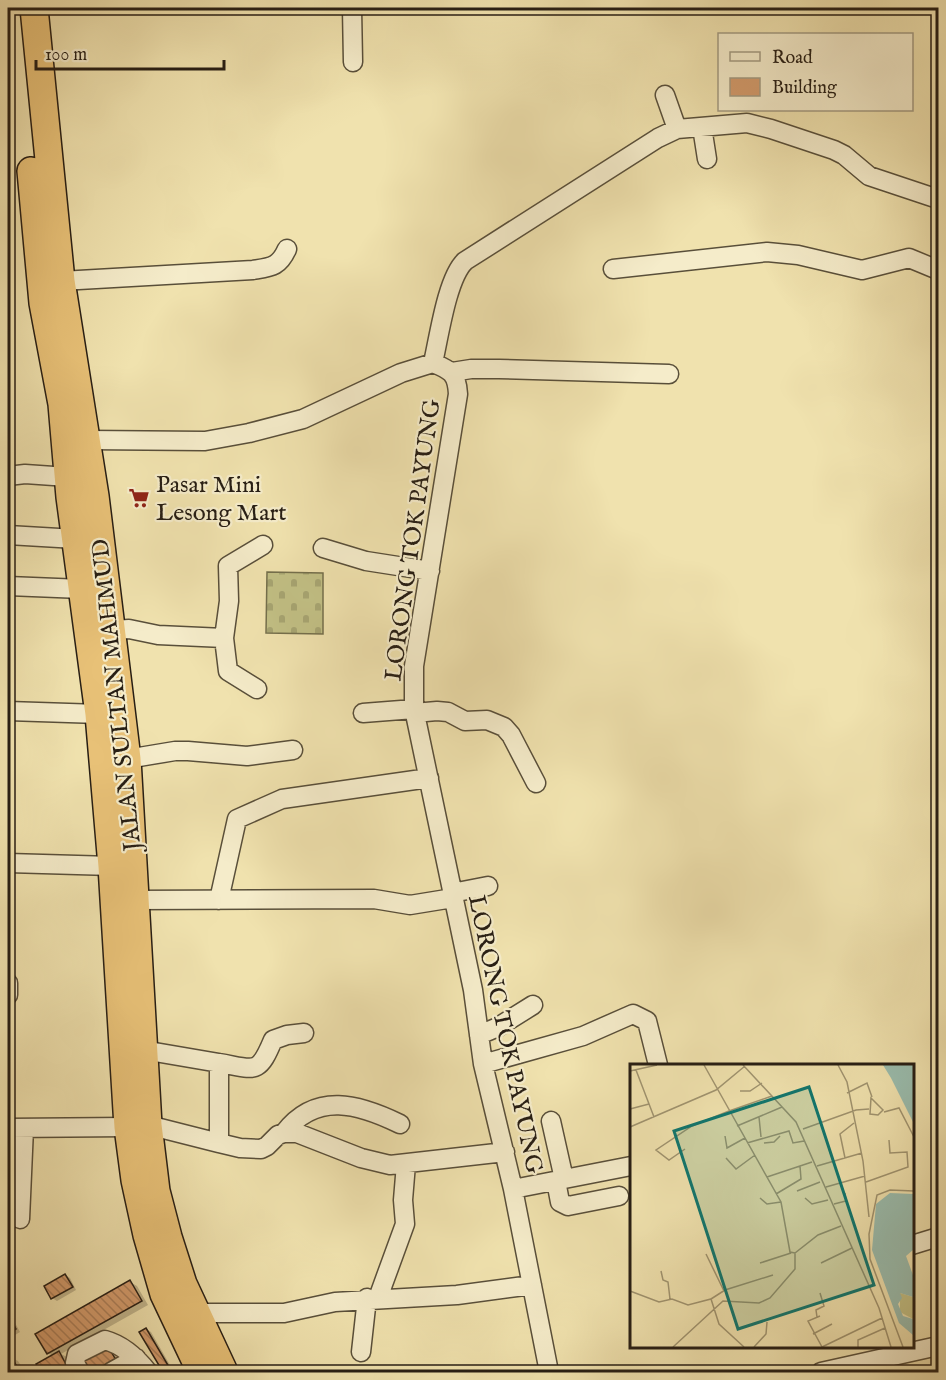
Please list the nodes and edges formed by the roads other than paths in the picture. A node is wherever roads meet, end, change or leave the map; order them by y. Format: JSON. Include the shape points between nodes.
{"nodes":[{"id":1,"x":16,"y":8,"type":"edge"},
{"id":2,"x":34,"y":8,"type":"edge"},
{"id":3,"x":352,"y":8,"type":"edge"},
{"id":4,"x":353,"y":62,"type":"dead end"},
{"id":5,"x":665,"y":94,"type":"dead end"},
{"id":6,"x":739,"y":111,"type":"edge"},
{"id":7,"x":729,"y":125,"type":"junction"},
{"id":8,"x":702,"y":127,"type":"junction"},
{"id":9,"x":677,"y":129,"type":"junction"},
{"id":10,"x":707,"y":159,"type":"dead end"},
{"id":11,"x":939,"y":199,"type":"edge"},
{"id":12,"x":287,"y":249,"type":"dead end"},
{"id":13,"x":614,"y":269,"type":"dead end"},
{"id":14,"x":939,"y":270,"type":"edge"},
{"id":15,"x":61,"y":281,"type":"junction"},
{"id":16,"x":433,"y":363,"type":"junction"},
{"id":17,"x":452,"y":372,"type":"junction"},
{"id":18,"x":669,"y":374,"type":"dead end"},
{"id":19,"x":87,"y":440,"type":"junction"},
{"id":20,"x":8,"y":476,"type":"edge"},
{"id":21,"x":78,"y":490,"type":"junction"},
{"id":22,"x":8,"y":535,"type":"edge"},
{"id":23,"x":76,"y":539,"type":"junction"},
{"id":24,"x":263,"y":545,"type":"dead end"},
{"id":25,"x":323,"y":548,"type":"dead end"},
{"id":26,"x":430,"y":571,"type":"junction"},
{"id":27,"x":8,"y":586,"type":"edge"},
{"id":28,"x":82,"y":589,"type":"junction"},
{"id":29,"x":112,"y":630,"type":"junction"},
{"id":30,"x":224,"y":638,"type":"junction"},
{"id":31,"x":257,"y":688,"type":"dead end"},
{"id":32,"x":8,"y":711,"type":"edge"},
{"id":33,"x":414,"y":711,"type":"junction"},
{"id":34,"x":363,"y":713,"type":"dead end"},
{"id":35,"x":99,"y":714,"type":"junction"},
{"id":36,"x":293,"y":750,"type":"dead end"},
{"id":37,"x":127,"y":759,"type":"junction"},
{"id":38,"x":429,"y":778,"type":"junction"},
{"id":39,"x":536,"y":783,"type":"dead end"},
{"id":40,"x":8,"y":862,"type":"edge"},
{"id":41,"x":112,"y":866,"type":"junction"},
{"id":42,"x":488,"y":886,"type":"dead end"},
{"id":43,"x":452,"y":896,"type":"junction"},
{"id":44,"x":134,"y":900,"type":"junction"},
{"id":45,"x":219,"y":900,"type":"junction"},
{"id":46,"x":8,"y":983,"type":"edge"},
{"id":47,"x":8,"y":995,"type":"edge"},
{"id":48,"x":533,"y":1005,"type":"dead end"},
{"id":49,"x":304,"y":1033,"type":"dead end"},
{"id":50,"x":479,"y":1035,"type":"junction"},
{"id":51,"x":143,"y":1050,"type":"junction"},
{"id":52,"x":219,"y":1063,"type":"junction"},
{"id":53,"x":483,"y":1064,"type":"junction"},
{"id":54,"x":658,"y":1064,"type":"edge"},
{"id":55,"x":550,"y":1120,"type":"dead end"},
{"id":56,"x":400,"y":1124,"type":"dead end"},
{"id":57,"x":138,"y":1126,"type":"junction"},
{"id":58,"x":16,"y":1128,"type":"edge"},
{"id":59,"x":284,"y":1133,"type":"junction"},
{"id":60,"x":219,"y":1143,"type":"junction"},
{"id":61,"x":505,"y":1152,"type":"junction"},
{"id":62,"x":406,"y":1164,"type":"junction"},
{"id":63,"x":630,"y":1166,"type":"edge"},
{"id":64,"x":560,"y":1180,"type":"junction"},
{"id":65,"x":513,"y":1189,"type":"junction"},
{"id":66,"x":619,"y":1196,"type":"dead end"},
{"id":67,"x":20,"y":1219,"type":"dead end"},
{"id":68,"x":939,"y":1237,"type":"edge"},
{"id":69,"x":913,"y":1245,"type":"edge"},
{"id":70,"x":532,"y":1284,"type":"junction"},
{"id":71,"x":372,"y":1298,"type":"junction"},
{"id":72,"x":195,"y":1313,"type":"junction"},
{"id":73,"x":939,"y":1346,"type":"edge"},
{"id":74,"x":361,"y":1352,"type":"dead end"},
{"id":75,"x":136,"y":1358,"type":"junction"},
{"id":76,"x":80,"y":1372,"type":"edge"},
{"id":77,"x":111,"y":1372,"type":"edge"},
{"id":78,"x":148,"y":1372,"type":"edge"},
{"id":79,"x":201,"y":1372,"type":"edge"},
{"id":80,"x":224,"y":1372,"type":"edge"},
{"id":81,"x":549,"y":1372,"type":"edge"},
{"id":82,"x":821,"y":1372,"type":"edge"}],
"edges":[{"from":1,"to":21,"type":"highway","name":"JALAN SULTAN MAHMUD","via":[[43,303]]},
{"from":2,"to":15,"type":"highway","name":"JALAN SULTAN MAHMUD"},
{"from":3,"to":4,"type":"street"},
{"from":5,"to":9,"type":"street"},
{"from":6,"to":7,"type":"street"},
{"from":7,"to":8,"type":"street"},
{"from":7,"to":11,"type":"street","via":[[760,126],[834,150],[869,176]]},
{"from":8,"to":9,"type":"street"},
{"from":8,"to":10,"type":"street"},
{"from":9,"to":16,"type":"street","via":[[465,261],[453,278]]},
{"from":12,"to":15,"type":"street","via":[[273,266],[253,270]]},
{"from":13,"to":14,"type":"street","via":[[767,252],[862,270],[909,258]]},
{"from":15,"to":19,"type":"highway","name":"JALAN SULTAN MAHMUD"},
{"from":16,"to":17,"type":"street","name":"LORONG TOK PAYUNG"},
{"from":16,"to":19,"type":"street","name":"LORONG TOK PAYUNG","via":[[401,373],[303,419],[249,433],[206,441]]},
{"from":17,"to":18,"type":"street","via":[[499,369]]},
{"from":17,"to":26,"type":"street","name":"LORONG TOK PAYUNG","via":[[458,382],[458,394]]},
{"from":19,"to":21,"type":"highway","name":"JALAN SULTAN MAHMUD"},
{"from":20,"to":21,"type":"street","via":[[25,474]]},
{"from":21,"to":23,"type":"highway","name":"JALAN SULTAN MAHMUD"},
{"from":21,"to":29,"type":"highway","name":"JALAN SULTAN MAHMUD"},
{"from":22,"to":23,"type":"street"},
{"from":23,"to":28,"type":"highway","name":"JALAN SULTAN MAHMUD"},
{"from":24,"to":30,"type":"street","via":[[228,566]]},
{"from":25,"to":26,"type":"street","via":[[366,561]]},
{"from":26,"to":33,"type":"street","name":"LORONG TOK PAYUNG","via":[[414,666]]},
{"from":27,"to":28,"type":"street"},
{"from":28,"to":35,"type":"highway","name":"JALAN SULTAN MAHMUD"},
{"from":29,"to":30,"type":"street"},
{"from":29,"to":37,"type":"highway","name":"JALAN SULTAN MAHMUD"},
{"from":30,"to":31,"type":"street","via":[[228,671]]},
{"from":32,"to":35,"type":"street"},
{"from":33,"to":34,"type":"street"},
{"from":33,"to":38,"type":"street","name":"LORONG TOK PAYUNG"},
{"from":33,"to":39,"type":"street","via":[[448,712],[465,721],[488,720],[504,727]]},
{"from":35,"to":41,"type":"highway","name":"JALAN SULTAN MAHMUD"},
{"from":36,"to":37,"type":"street","via":[[247,756],[175,751]]},
{"from":37,"to":44,"type":"highway","name":"JALAN SULTAN MAHMUD"},
{"from":38,"to":43,"type":"street","name":"LORONG TOK PAYUNG"},
{"from":38,"to":45,"type":"street","via":[[282,799],[237,819]]},
{"from":40,"to":41,"type":"street"},
{"from":41,"to":57,"type":"highway","name":"JALAN SULTAN MAHMUD"},
{"from":42,"to":43,"type":"street"},
{"from":43,"to":45,"type":"street","via":[[410,905],[374,899]]},
{"from":43,"to":50,"type":"street","name":"LORONG TOK PAYUNG"},
{"from":44,"to":45,"type":"street"},
{"from":44,"to":51,"type":"highway","name":"JALAN SULTAN MAHMUD"},
{"from":46,"to":47,"type":"street"},
{"from":48,"to":50,"type":"street"},
{"from":49,"to":52,"type":"street","via":[[273,1040],[260,1066]]},
{"from":50,"to":53,"type":"street","name":"LORONG TOK PAYUNG"},
{"from":51,"to":52,"type":"street"},
{"from":51,"to":57,"type":"highway","name":"JALAN SULTAN MAHMUD"},
{"from":52,"to":60,"type":"street"},
{"from":53,"to":54,"type":"street","via":[[583,1036],[633,1014],[647,1021]]},
{"from":53,"to":61,"type":"street","name":"LORONG TOK PAYUNG"},
{"from":55,"to":64,"type":"street"},
{"from":56,"to":59,"type":"street","via":[[370,1110],[335,1104],[302,1114]]},
{"from":57,"to":58,"type":"street"},
{"from":57,"to":60,"type":"street"},
{"from":57,"to":72,"type":"highway","name":"JALAN SULTAN MAHMUD","via":[[168,1237]]},
{"from":57,"to":79,"type":"highway","name":"JALAN SULTAN MAHMUD","via":[[135,1180],[155,1267]]},
{"from":58,"to":67,"type":"street"},
{"from":59,"to":60,"type":"street","via":[[261,1149]]},
{"from":59,"to":62,"type":"street","via":[[297,1133],[361,1158],[390,1165]]},
{"from":61,"to":62,"type":"street"},
{"from":61,"to":65,"type":"street","name":"LORONG TOK PAYUNG"},
{"from":62,"to":71,"type":"street","via":[[405,1224]]},
{"from":63,"to":64,"type":"street"},
{"from":64,"to":65,"type":"street"},
{"from":64,"to":66,"type":"street","via":[[560,1202],[568,1206]]},
{"from":65,"to":70,"type":"street","name":"LORONG TOK PAYUNG"},
{"from":68,"to":69,"type":"street"},
{"from":70,"to":71,"type":"street","via":[[457,1295]]},
{"from":70,"to":81,"type":"street","name":"LORONG TOK PAYUNG"},
{"from":71,"to":72,"type":"street","via":[[284,1313]]},
{"from":71,"to":74,"type":"street"},
{"from":72,"to":80,"type":"highway","name":"JALAN SULTAN MAHMUD"},
{"from":73,"to":82,"type":"street"},
{"from":75,"to":76,"type":"street","via":[[114,1343],[103,1341],[77,1354],[75,1363]]},
{"from":75,"to":77,"type":"street"},
{"from":75,"to":78,"type":"street"}]}
